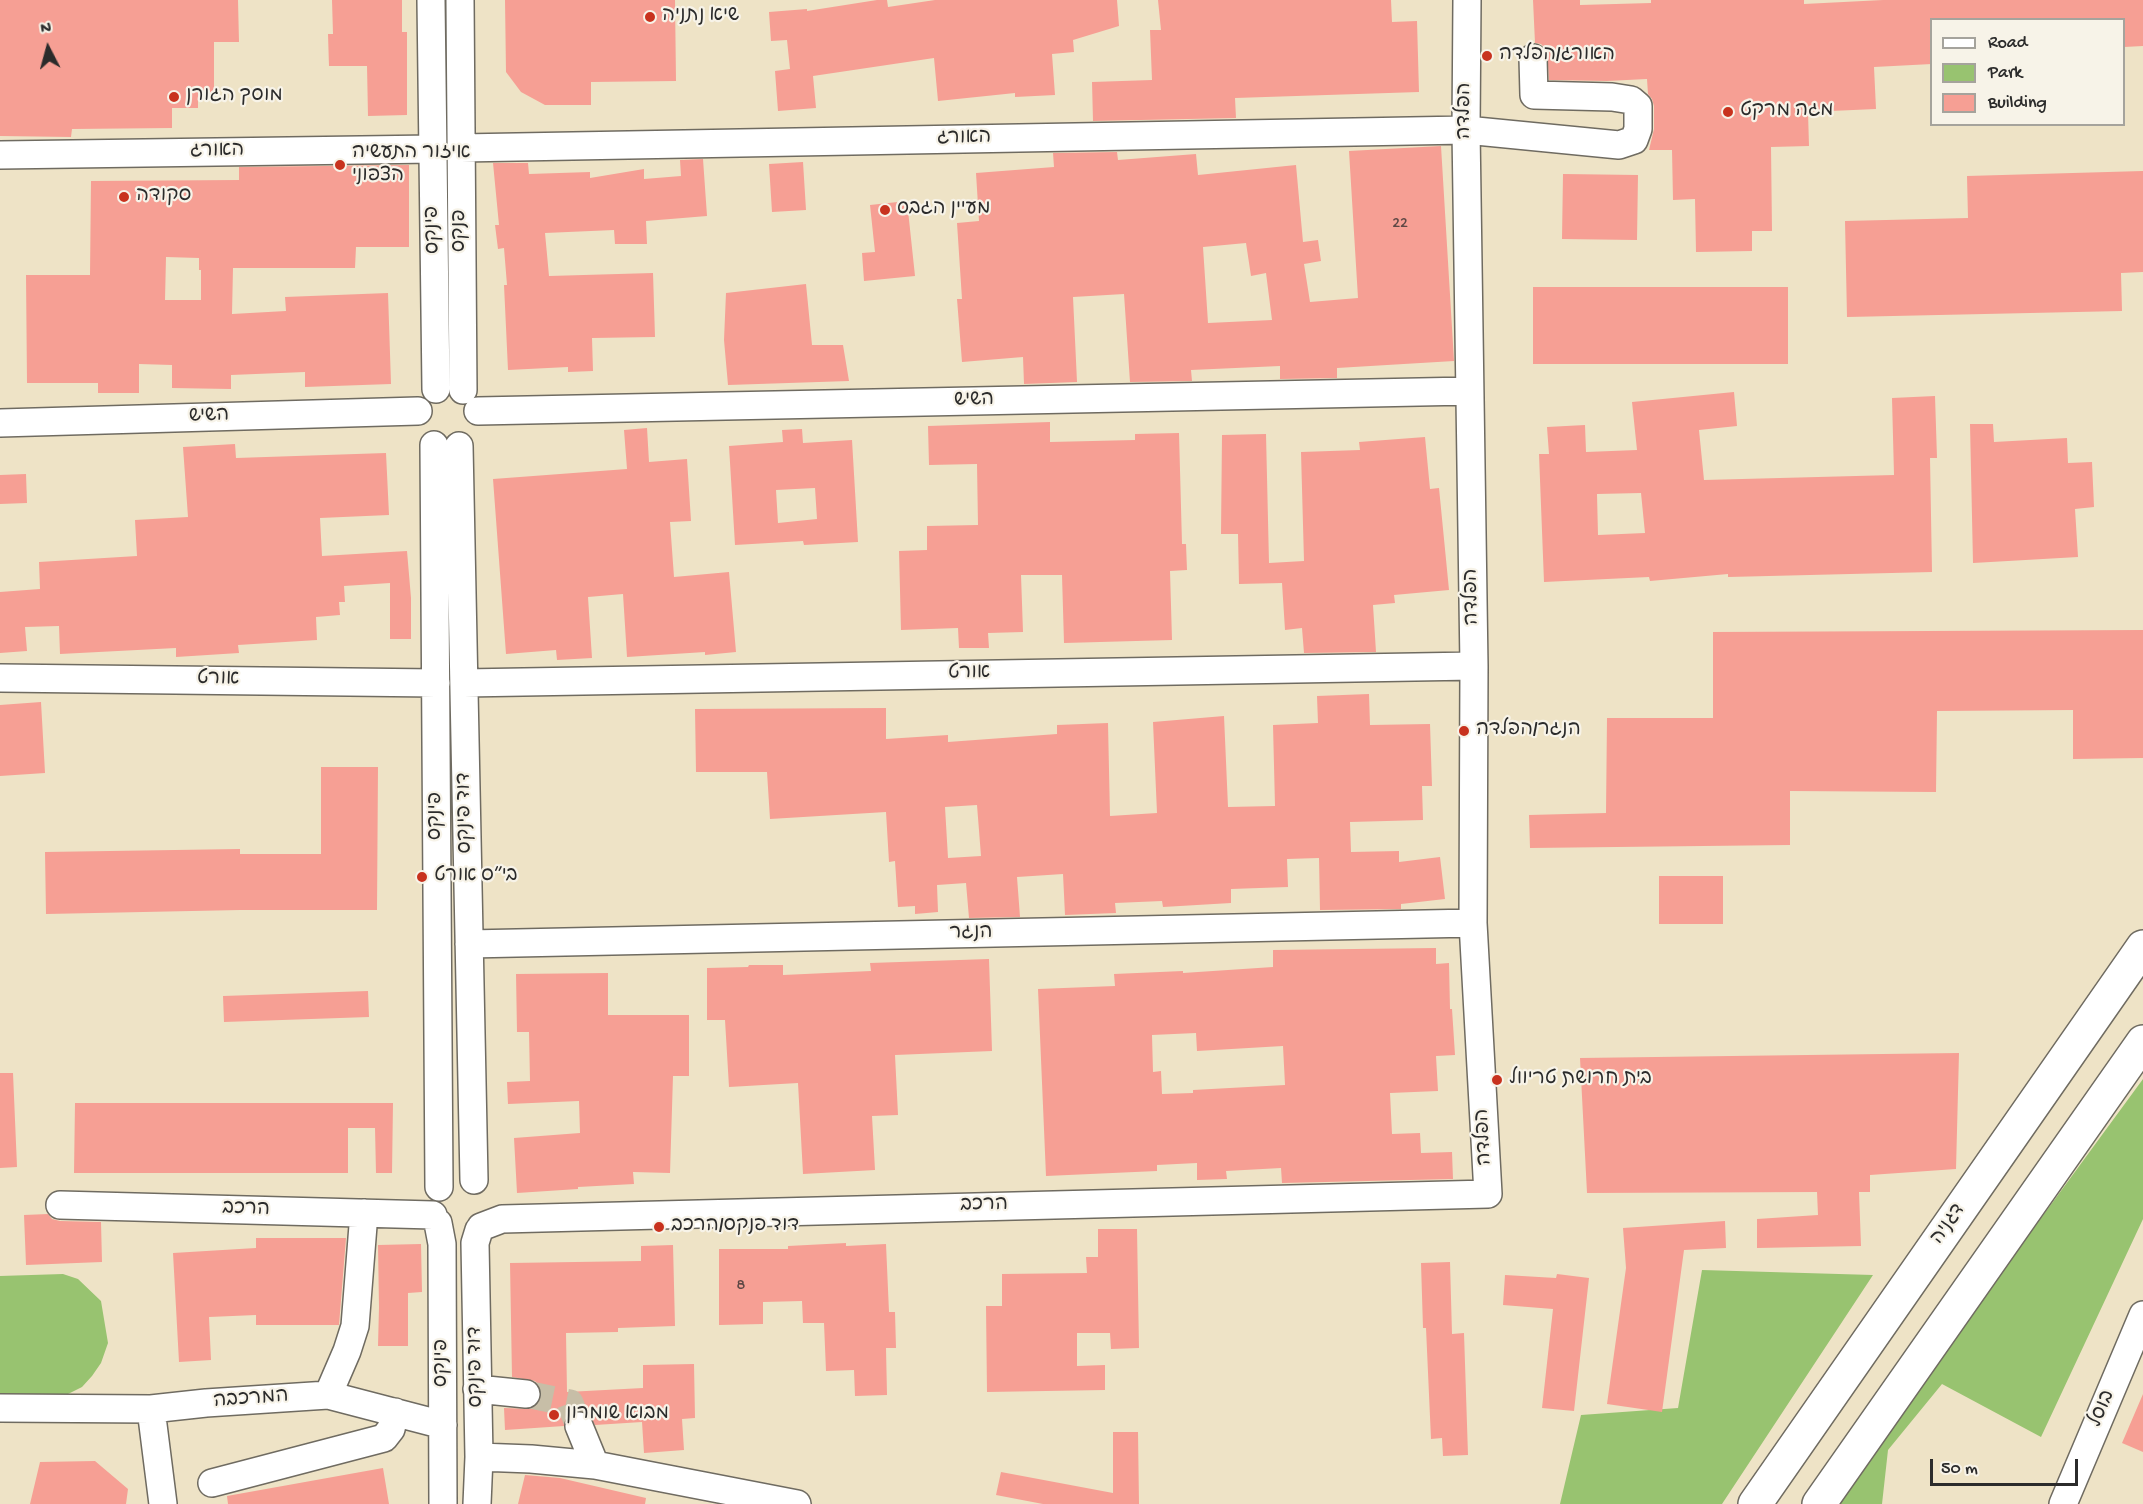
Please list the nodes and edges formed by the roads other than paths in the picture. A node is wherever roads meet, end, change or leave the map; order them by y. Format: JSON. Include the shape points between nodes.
{"nodes":[{"id":1,"x":431,"y":0,"type":"edge"},
{"id":2,"x":460,"y":0,"type":"edge"},
{"id":3,"x":1467,"y":0,"type":"edge"},
{"id":4,"x":1533,"y":58,"type":"dead end"},
{"id":5,"x":1534,"y":95,"type":"junction"},
{"id":6,"x":1466,"y":130,"type":"junction"},
{"id":7,"x":1533,"y":136,"type":"junction"},
{"id":8,"x":461,"y":148,"type":"junction"},
{"id":9,"x":433,"y":149,"type":"junction"},
{"id":10,"x":0,"y":155,"type":"edge"},
{"id":11,"x":1469,"y":390,"type":"junction"},
{"id":12,"x":459,"y":397,"type":"junction"},
{"id":13,"x":417,"y":411,"type":"junction"},
{"id":14,"x":0,"y":423,"type":"edge"},
{"id":15,"x":447,"y":446,"type":"junction"},
{"id":16,"x":1474,"y":666,"type":"junction"},
{"id":17,"x":0,"y":678,"type":"edge"},
{"id":18,"x":464,"y":682,"type":"junction"},
{"id":19,"x":436,"y":683,"type":"junction"},
{"id":20,"x":1473,"y":923,"type":"junction"},
{"id":21,"x":469,"y":944,"type":"junction"},
{"id":22,"x":2143,"y":947,"type":"edge"},
{"id":23,"x":2143,"y":1042,"type":"edge"},
{"id":24,"x":474,"y":1180,"type":"junction"},
{"id":25,"x":439,"y":1187,"type":"junction"},
{"id":26,"x":1488,"y":1194,"type":"joint"},
{"id":27,"x":60,"y":1205,"type":"dead end"},
{"id":28,"x":364,"y":1213,"type":"junction"},
{"id":29,"x":435,"y":1219,"type":"junction"},
{"id":30,"x":480,"y":1228,"type":"junction"},
{"id":31,"x":2143,"y":1315,"type":"edge"},
{"id":32,"x":477,"y":1389,"type":"junction"},
{"id":33,"x":526,"y":1394,"type":"tunnel mouth"},
{"id":34,"x":328,"y":1395,"type":"junction"},
{"id":35,"x":0,"y":1408,"type":"edge"},
{"id":36,"x":151,"y":1409,"type":"junction"},
{"id":37,"x":395,"y":1412,"type":"junction"},
{"id":38,"x":443,"y":1425,"type":"junction"},
{"id":39,"x":579,"y":1426,"type":"tunnel mouth"},
{"id":40,"x":478,"y":1457,"type":"junction"},
{"id":41,"x":595,"y":1465,"type":"junction"},
{"id":42,"x":212,"y":1483,"type":"dead end"},
{"id":43,"x":163,"y":1504,"type":"edge"},
{"id":44,"x":443,"y":1504,"type":"edge"},
{"id":45,"x":477,"y":1504,"type":"edge"},
{"id":46,"x":797,"y":1504,"type":"edge"},
{"id":47,"x":1755,"y":1504,"type":"edge"},
{"id":48,"x":1819,"y":1504,"type":"edge"},
{"id":49,"x":2063,"y":1504,"type":"edge"}],
"edges":[{"from":1,"to":9,"type":"street","name":"פינקס"},
{"from":2,"to":8,"type":"street","name":"פנקס"},
{"from":3,"to":6,"type":"street","name":"הפלדה"},
{"from":4,"to":5,"type":"street"},
{"from":5,"to":7,"type":"street"},
{"from":5,"to":7,"type":"street","name":"האורג","via":[[1631,100],[1638,106],[1638,129],[1634,140],[1619,145]]},
{"from":6,"to":7,"type":"street","name":"האורג"},
{"from":6,"to":8,"type":"street","name":"האורג"},
{"from":6,"to":11,"type":"street","name":"הפלדה"},
{"from":8,"to":12,"type":"street","name":"פנקס"},
{"from":9,"to":10,"type":"street","name":"האורג"},
{"from":9,"to":12,"type":"street","name":"פינקס"},
{"from":11,"to":12,"type":"street","name":"השיש"},
{"from":11,"to":16,"type":"street","name":"הפלדה"},
{"from":12,"to":13,"type":"street","via":[[427,394]]},
{"from":12,"to":15,"type":"street","via":[[478,422],[468,441]]},
{"from":13,"to":14,"type":"street","name":"השיש"},
{"from":13,"to":15,"type":"street","via":[[420,432],[427,440]]},
{"from":15,"to":18,"type":"street","name":"דוד פינקס"},
{"from":15,"to":19,"type":"street","name":"פינקס"},
{"from":16,"to":18,"type":"street","name":"אורט"},
{"from":16,"to":20,"type":"street","name":"הפלדה"},
{"from":17,"to":19,"type":"street","name":"אורט"},
{"from":18,"to":21,"type":"street","name":"דוד פינקס"},
{"from":19,"to":25,"type":"street","name":"פינקס"},
{"from":20,"to":21,"type":"street","name":"הנגר"},
{"from":20,"to":26,"type":"street","name":"הפלדה"},
{"from":21,"to":24,"type":"street","name":"דוד פינקס"},
{"from":22,"to":47,"type":"main road","name":"דגניה"},
{"from":23,"to":48,"type":"main road"},
{"from":24,"to":25,"type":"street","via":[[455,1178]]},
{"from":24,"to":30,"type":"street","via":[[490,1200],[489,1216]]},
{"from":25,"to":29,"type":"street","via":[[432,1205]]},
{"from":26,"to":30,"type":"street","name":"הרכב","via":[[502,1219]]},
{"from":27,"to":28,"type":"street","name":"הרכב"},
{"from":28,"to":29,"type":"street","name":"הרכב"},
{"from":28,"to":34,"type":"street","via":[[355,1326]]},
{"from":29,"to":30,"type":"street","via":[[453,1234],[463,1235]]},
{"from":29,"to":38,"type":"street","name":"פינקס","via":[[442,1244]]},
{"from":30,"to":32,"type":"street","name":"דוד פינקס","via":[[475,1243]]},
{"from":31,"to":49,"type":"street","name":"בוסל"},
{"from":32,"to":33,"type":"street"},
{"from":32,"to":40,"type":"street","name":"דוד פינקס"},
{"from":34,"to":36,"type":"street","name":"המרכבה"},
{"from":34,"to":37,"type":"street","name":"המרכבה"},
{"from":35,"to":36,"type":"street","name":"המרכבה"},
{"from":36,"to":43,"type":"street"},
{"from":37,"to":38,"type":"street","name":"המרכבה"},
{"from":37,"to":42,"type":"street","via":[[391,1430],[384,1438]]},
{"from":38,"to":44,"type":"street","name":"פינקס"},
{"from":39,"to":41,"type":"street"},
{"from":40,"to":41,"type":"street"},
{"from":40,"to":45,"type":"street","name":"דוד פינקס"},
{"from":41,"to":46,"type":"street"}]}
